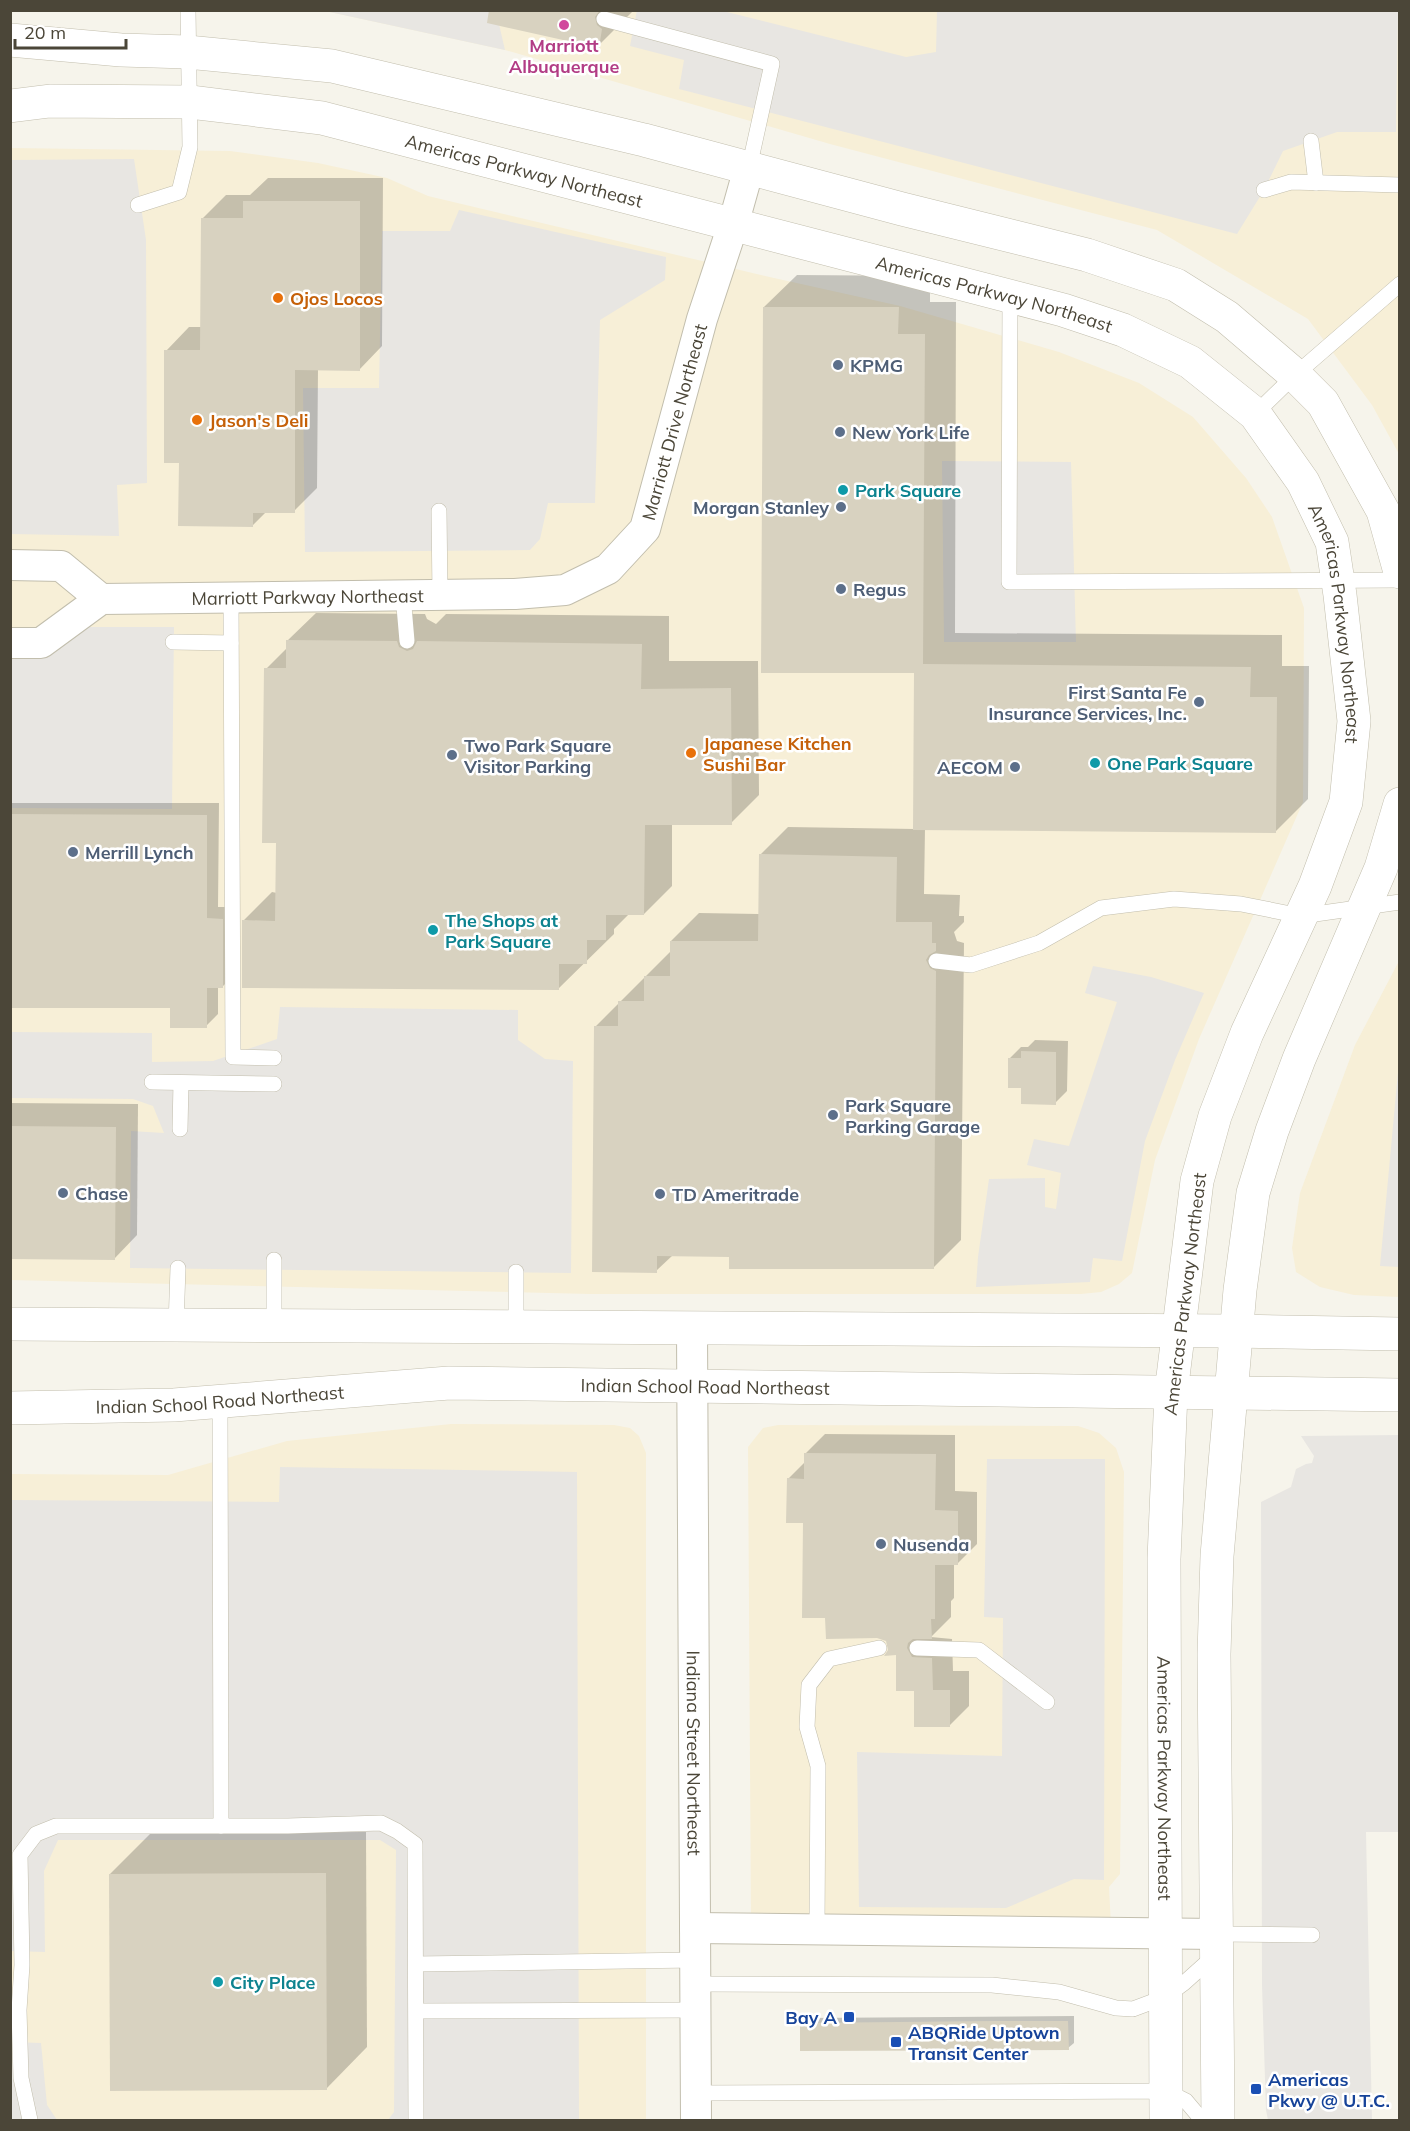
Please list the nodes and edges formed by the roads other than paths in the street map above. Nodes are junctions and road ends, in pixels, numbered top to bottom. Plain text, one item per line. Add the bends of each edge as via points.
1 (188, 10) edge
2 (604, 19) dead end
3 (10, 40) edge
4 (187, 52) junction
5 (190, 102) junction
6 (10, 106) edge
7 (1311, 141) dead end
8 (748, 168) junction
9 (1316, 183) junction
10 (1400, 185) edge
11 (1264, 190) dead end
12 (138, 206) dead end
13 (733, 225) junction
14 (1400, 284) edge
15 (1010, 296) junction
16 (1295, 375) junction
17 (1255, 414) junction
18 (439, 511) dead end
19 (10, 565) edge
20 (1400, 572) edge
21 (1338, 580) junction
22 (1400, 580) edge
23 (515, 594) joint
24 (403, 595) junction
25 (440, 595) junction
26 (231, 597) junction
27 (100, 599) junction
28 (407, 641) dead end
29 (173, 642) dead end
30 (10, 643) edge
31 (231, 643) junction
32 (1400, 804) edge
33 (1400, 902) edge
34 (1366, 906) junction
35 (1300, 916) junction
36 (936, 961) dead end
37 (274, 1058) dead end
38 (152, 1082) dead end
39 (181, 1083) junction
40 (274, 1084) dead end
41 (180, 1129) dead end
42 (274, 1260) dead end
43 (178, 1268) dead end
44 (516, 1272) dead end
45 (10, 1310) edge
46 (10, 1324) edge
47 (168, 1325) junction
48 (274, 1326) junction
49 (516, 1328) junction
50 (692, 1329) junction
51 (1178, 1331) junction
52 (1235, 1331) junction
53 (1400, 1334) edge
54 (692, 1388) junction
55 (1171, 1393) junction
56 (1232, 1394) junction
57 (1400, 1395) edge
58 (220, 1402) junction
59 (10, 1408) edge
60 (879, 1648) dead end
61 (917, 1648) dead end
62 (1047, 1702) dead end
63 (221, 1826) junction
64 (695, 1928) junction
65 (817, 1929) junction
66 (1164, 1933) junction
67 (1312, 1935) dead end
68 (1218, 1943) junction
69 (416, 1964) junction
70 (16, 1965) edge
71 (696, 1985) junction
72 (1165, 1997) junction
73 (15, 2010) edge
74 (417, 2011) junction
75 (1166, 2106) edge
76 (696, 2107) edge
77 (30, 2121) edge
78 (416, 2121) edge
79 (1202, 2121) edge
80 (1218, 2121) edge

1 - 4 lane
2 - 8 lane via 772,64
3 - 4 street
4 - 5 lane
4 - 8 street via 332,66
5 - 6 street, Americas Parkway Northeast via 50,101
5 - 12 lane via 190,147 179,192
5 - 13 street, Americas Parkway Northeast via 322,118
7 - 9 lane
8 - 13 street, Marriott Drive Northeast
8 - 16 street via 1087,255 1176,285 1227,317
9 - 10 lane
9 - 11 lane via 1291,182
13 - 15 street, Americas Parkway Northeast
13 - 23 street, Marriott Drive Northeast via 702,319 645,529 608,569 565,590
14 - 16 lane
15 - 17 street, Americas Parkway Northeast via 1133,335 1190,362
15 - 21 lane via 1009,582
16 - 17 lane
16 - 20 street via 1323,403 1383,511
17 - 21 street, Americas Parkway Northeast via 1303,482 1332,542
18 - 25 lane
19 - 27 street via 62,566
21 - 22 lane
21 - 35 street, Americas Parkway Northeast via 1354,721 1346,802
23 - 25 street, Marriott Parkway Northeast
24 - 25 street, Marriott Parkway Northeast
24 - 26 street, Marriott Parkway Northeast
24 - 28 lane
26 - 27 street, Marriott Parkway Northeast
26 - 31 lane
27 - 30 street via 41,643
29 - 31 lane
31 - 37 lane via 233,1057
32 - 34 street
33 - 34 lane
34 - 35 lane
34 - 52 street via 1272,1131 1253,1194
35 - 36 lane via 1241,904 1174,899 1146,902 1101,908 1039,943 971,966
35 - 51 street, Americas Parkway Northeast via 1247,1033 1215,1116 1197,1181
38 - 39 lane
39 - 40 lane
39 - 41 lane
42 - 48 lane
43 - 47 lane
44 - 49 lane
45 - 47 street
46 - 47 street
47 - 48 street
48 - 49 street
49 - 50 street
50 - 51 street
50 - 54 street, Indiana Street Northeast
51 - 52 street
51 - 55 street, Americas Parkway Northeast
52 - 53 street
52 - 56 street
54 - 55 street, Indian School Road Northeast
54 - 58 street, Indian School Road Northeast via 449,1383
54 - 64 street, Indiana Street Northeast
55 - 56 street, Indian School Road Northeast
55 - 66 street, Americas Parkway Northeast via 1164,1559
56 - 57 street, Indian School Road Northeast
56 - 68 street via 1215,1622
58 - 59 street, Indian School Road Northeast
58 - 63 lane
60 - 65 lane via 829,1659 810,1685 807,1727 818,1766
61 - 62 lane via 979,1650
63 - 69 lane via 381,1823 397,1831 415,1844
63 - 70 lane via 56,1826 36,1834 20,1855
64 - 65 street
64 - 71 street, Indiana Street Northeast
65 - 66 street
66 - 68 street
66 - 72 street, Americas Parkway Northeast
67 - 68 lane
68 - 72 lane via 1193,1976
68 - 80 street
69 - 71 lane
69 - 74 lane
70 - 73 lane
71 - 72 lane via 992,1985 1059,1992 1116,2008 1134,2008
71 - 74 lane
71 - 76 street, Indiana Street Northeast
72 - 75 street, Americas Parkway Northeast
73 - 77 lane via 21,2078
74 - 78 lane
75 - 76 lane
75 - 79 lane via 1186,2101

